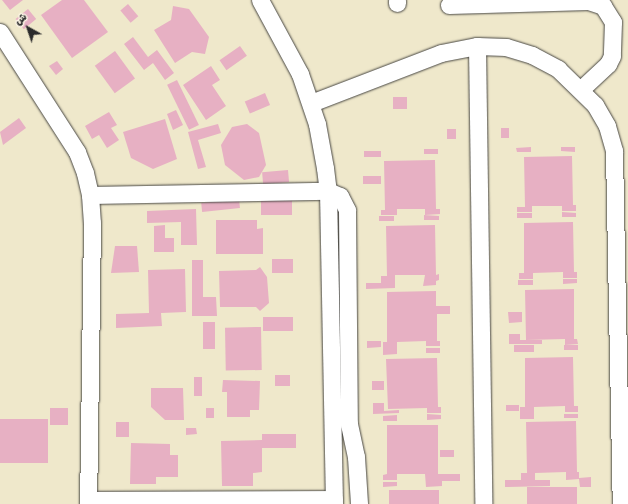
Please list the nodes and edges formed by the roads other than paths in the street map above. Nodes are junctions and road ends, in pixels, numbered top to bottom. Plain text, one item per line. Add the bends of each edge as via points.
1 (260, 0) edge
2 (449, 5) dead end
3 (0, 32) edge
4 (477, 46) junction
5 (581, 89) junction
6 (311, 104) junction
7 (328, 192) junction
8 (90, 195) junction
9 (88, 502) edge
10 (334, 502) edge
11 (359, 504) edge
12 (483, 504) edge
13 (621, 504) edge

1 - 6 street via 300,74
2 - 5 street via 588,1 603,6 612,22 612,56 608,64
3 - 8 street via 77,152
4 - 5 street via 506,47 532,55 558,69
4 - 6 street via 441,54
4 - 12 street
5 - 13 street via 608,126 614,151
6 - 7 street via 322,146
7 - 8 street
7 - 10 street
7 - 11 street via 340,196 347,210 349,424 356,457
8 - 9 street via 92,223
9 - 10 street

